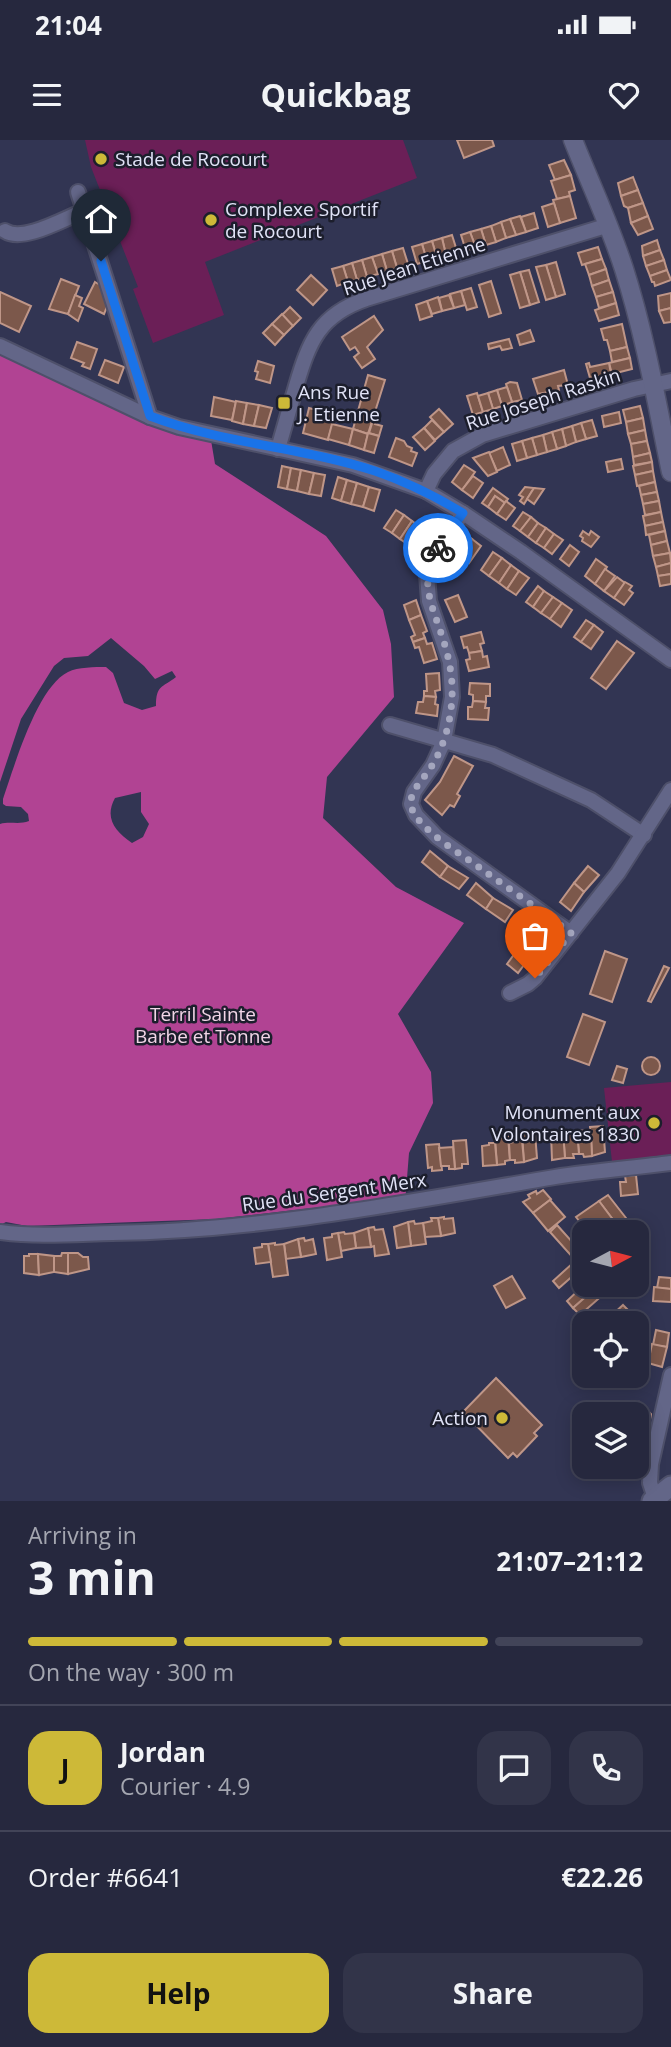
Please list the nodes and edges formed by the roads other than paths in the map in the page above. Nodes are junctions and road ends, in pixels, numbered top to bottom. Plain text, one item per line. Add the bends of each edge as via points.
1 (573, 140) edge
2 (78, 192) dead end
3 (84, 211) junction
4 (609, 225) junction
5 (5, 230) dead end
6 (0, 345) edge
7 (662, 382) edge
8 (150, 416) junction
9 (278, 449) junction
10 (671, 472) edge
11 (426, 491) junction
12 (463, 513) junction
13 (671, 660) edge
14 (390, 726) dead end
15 (444, 741) junction
16 (671, 790) edge
17 (644, 835) junction
18 (571, 933) junction
19 (510, 993) dead end
20 (671, 1163) edge
21 (0, 1232) edge
22 (671, 1375) edge
23 (671, 1486) edge
24 (654, 1500) edge

1 - 4 street
2 - 3 street
3 - 5 street via 25,235
3 - 8 street
4 - 7 street
4 - 9 street, Rue Jean Etienne via 366,299 330,317 308,349
6 - 8 street
7 - 10 street
7 - 11 street, Rue Joseph Raskin via 482,435 453,451
8 - 9 street via 207,435
9 - 11 street via 366,468
11 - 12 street
12 - 13 street
12 - 15 street via 433,557 427,575 427,592 452,675
14 - 15 street
15 - 17 street via 493,755 591,800
15 - 18 street via 411,798 412,810 437,837
16 - 17 street
17 - 18 street
18 - 19 street via 535,978
20 - 21 street, Rue du Sergent Merx via 216,1227 160,1232
22 - 24 street via 652,1464
23 - 24 main road

